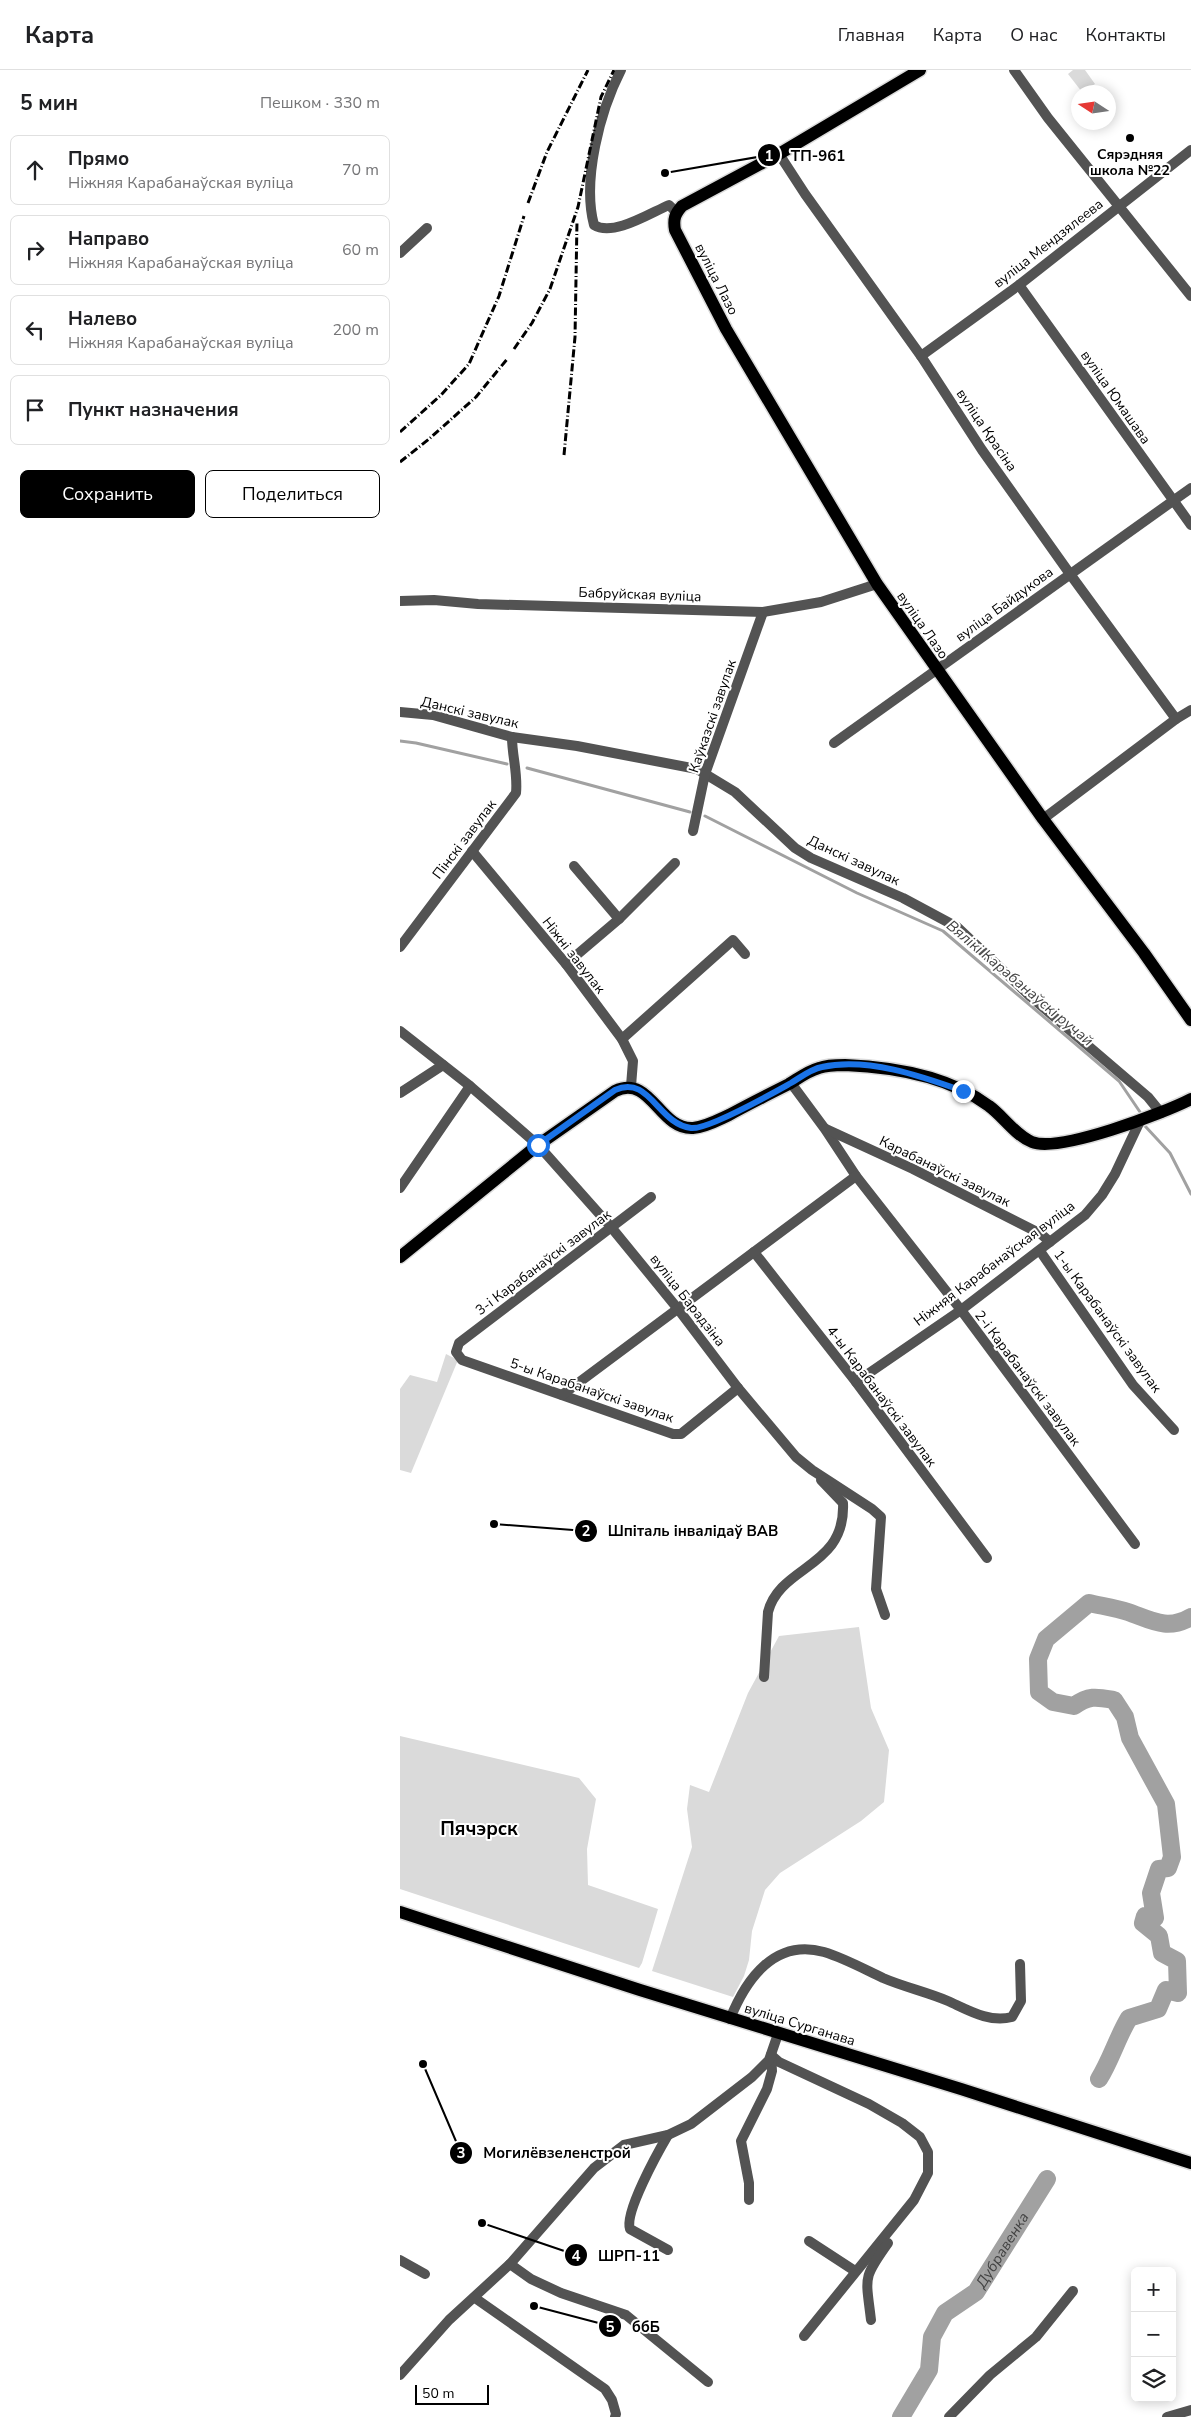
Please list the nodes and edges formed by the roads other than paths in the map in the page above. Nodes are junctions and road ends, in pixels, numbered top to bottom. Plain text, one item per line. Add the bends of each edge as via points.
1 (621, 70) edge
2 (920, 70) edge
3 (1014, 70) edge
4 (1191, 150) edge
5 (779, 154) junction
6 (1119, 206) junction
7 (674, 217) junction
8 (427, 228) dead end
9 (400, 253) edge
10 (1018, 285) junction
11 (1191, 295) edge
12 (921, 356) junction
13 (1191, 488) edge
14 (1173, 501) junction
15 (1191, 525) edge
16 (1070, 574) junction
17 (877, 584) junction
18 (400, 601) edge
19 (763, 612) junction
20 (936, 670) junction
21 (1191, 710) edge
22 (400, 712) edge
23 (1176, 719) junction
24 (512, 737) junction
25 (834, 743) dead end
26 (705, 774) junction
27 (1043, 819) junction
28 (692, 831) dead end
29 (472, 851) junction
30 (675, 863) dead end
31 (574, 866) dead end
32 (619, 919) junction
33 (400, 947) edge
34 (745, 954) dead end
35 (566, 964) junction
36 (1191, 1020) edge
37 (400, 1032) edge
38 (622, 1039) junction
39 (443, 1065) junction
40 (791, 1083) junction
41 (470, 1086) junction
42 (631, 1086) junction
43 (400, 1093) edge
44 (1191, 1099) edge
45 (1161, 1113) junction
46 (1140, 1121) junction
47 (825, 1129) junction
48 (538, 1145) junction
49 (856, 1176) junction
50 (400, 1188) edge
51 (651, 1197) dead end
52 (611, 1227) junction
53 (1050, 1242) junction
54 (1040, 1251) junction
55 (754, 1252) junction
56 (400, 1257) edge
57 (678, 1309) junction
58 (961, 1310) junction
59 (456, 1352) joint
60 (856, 1382) junction
61 (738, 1388) junction
62 (562, 1395) junction
63 (1174, 1430) dead end
64 (812, 1470) junction
65 (1135, 1544) dead end
66 (987, 1558) dead end
67 (885, 1615) dead end
68 (764, 1677) dead end
69 (400, 1912) edge
70 (1020, 1964) dead end
71 (730, 2019) junction
72 (778, 2034) junction
73 (771, 2055) junction
74 (668, 2135) junction
75 (1191, 2164) edge
76 (749, 2200) dead end
77 (894, 2226) junction
78 (809, 2241) dead end
79 (668, 2250) dead end
80 (400, 2260) edge
81 (510, 2264) junction
82 (855, 2271) junction
83 (425, 2274) dead end
84 (1073, 2291) dead end
85 (475, 2298) junction
86 (872, 2320) dead end
87 (804, 2336) dead end
88 (400, 2375) edge
89 (708, 2382) dead end
90 (1191, 2410) edge
91 (618, 2416) edge
92 (949, 2417) edge
93 (1167, 2417) edge

1 - 7 street via 605,107 595,152 591,185 594,226 600,230 614,229 669,205
2 - 5 main road
3 - 6 street
4 - 6 street, вуліца Мендзялеева
5 - 7 main road via 682,206
5 - 12 street, вуліца Красіна
6 - 10 street, вуліца Мендзялеева
6 - 11 street
7 - 17 main road, вуліца Лазо via 675,230 726,329
8 - 9 street
10 - 12 street, вуліца Мендзялеева
10 - 14 street, вуліца Юмашава
12 - 16 street, вуліца Красіна via 982,450
13 - 14 street, вуліца Байдукова
14 - 15 street, вуліца Юмашава
14 - 16 street, вуліца Байдукова
16 - 20 street, вуліца Байдукова
16 - 23 street, вуліца Красіна
17 - 19 street, Бабруйская вуліца via 821,602
17 - 20 main road, вуліца Лазо
18 - 19 street, Бабруйская вуліца
19 - 26 street, Каўказскі завулак
20 - 25 street, вуліца Байдукова
20 - 27 main road, вуліца Лазо
21 - 23 street
22 - 24 street, Данскі завулак via 433,715
23 - 27 street
24 - 26 street, Данскі завулак via 605,751 697,769
24 - 29 street, Пінскі завулак via 512,754 518,777 516,793
26 - 28 street, Каўказскі завулак
26 - 45 street, Данскі завулак via 735,792 810,858 958,926 1030,997 1148,1097
27 - 36 main road, вуліца Лазо
29 - 33 street, Пінскі завулак
29 - 35 street, Ніжні завулак
30 - 32 street
31 - 32 street
32 - 35 street
34 - 38 street via 733,940
35 - 38 street, Ніжні завулак
37 - 39 street, вуліца Барадзіна
38 - 42 street, Ніжні завулак via 633,1061
39 - 41 street, вуліца Барадзіна
39 - 43 street
40 - 42 main road via 715,1121 692,1128 673,1121 640,1090
40 - 46 main road via 821,1067 843,1065 904,1071 963,1091 989,1106 1032,1142 1049,1145
40 - 47 street, 2-і Карабанаўскі завулак
41 - 48 street, вуліца Барадзіна
41 - 50 street
42 - 48 main road via 615,1090
44 - 45 main road
45 - 46 main road
46 - 53 street, Ніжняя Карабанаўская вуліца via 1102,1195
47 - 49 street, 2-і Карабанаўскі завулак
47 - 53 street, Карабанаўскі завулак via 913,1169 1041,1234
48 - 52 street, вуліца Барадзіна
48 - 56 main road
49 - 55 street
49 - 58 street, 2-і Карабанаўскі завулак
51 - 52 street, 3-і Карабанаўскі завулак
52 - 57 street, вуліца Барадзіна
52 - 59 street, 3-і Карабанаўскі завулак via 459,1343
53 - 54 street, Ніжняя Карабанаўская вуліца
54 - 58 street, Ніжняя Карабанаўская вуліца
54 - 63 street, 1-ы Карабанаўскі завулак via 1133,1385
55 - 57 street
55 - 60 street, 4-ы Карабанаўскі завулак
57 - 61 street, вуліца Барадзіна
57 - 62 street
58 - 60 street, Ніжняя Карабанаўская вуліца
58 - 65 street, 2-і Карабанаўскі завулак
59 - 62 street, 5-ы Карабанаўскі завулак via 462,1360
60 - 66 street, 4-ы Карабанаўскі завулак
61 - 62 street, 5-ы Карабанаўскі завулак via 681,1434
61 - 64 street, вуліца Барадзіна via 796,1457
64 - 67 street, вуліца Барадзіна via 881,1517 876,1589
64 - 68 street via 843,1503 842,1528 833,1544 816,1562 790,1580 771,1601
69 - 71 main road, вуліца Сурганава
70 - 71 street via 1021,2001 1012,2017 996,2019 824,1952 796,1948 779,1954 763,1966 738,2001
71 - 72 main road, вуліца Сурганава
72 - 73 street
72 - 75 main road, вуліца Сурганава
73 - 74 street via 752,2077 691,2124
73 - 76 street via 772,2071 767,2089 741,2141
73 - 77 street via 869,2104 920,2137 928,2152 928,2173
74 - 79 street via 639,2192 628,2224 630,2230
74 - 81 street via 624,2145 594,2168
77 - 82 street
77 - 86 street via 892,2238 866,2279
78 - 82 street
80 - 83 street
81 - 85 street
81 - 89 street via 562,2293 626,2315
82 - 87 street
84 - 92 street via 1036,2338 990,2375
85 - 88 street via 450,2320
85 - 91 street via 605,2389
90 - 93 street

